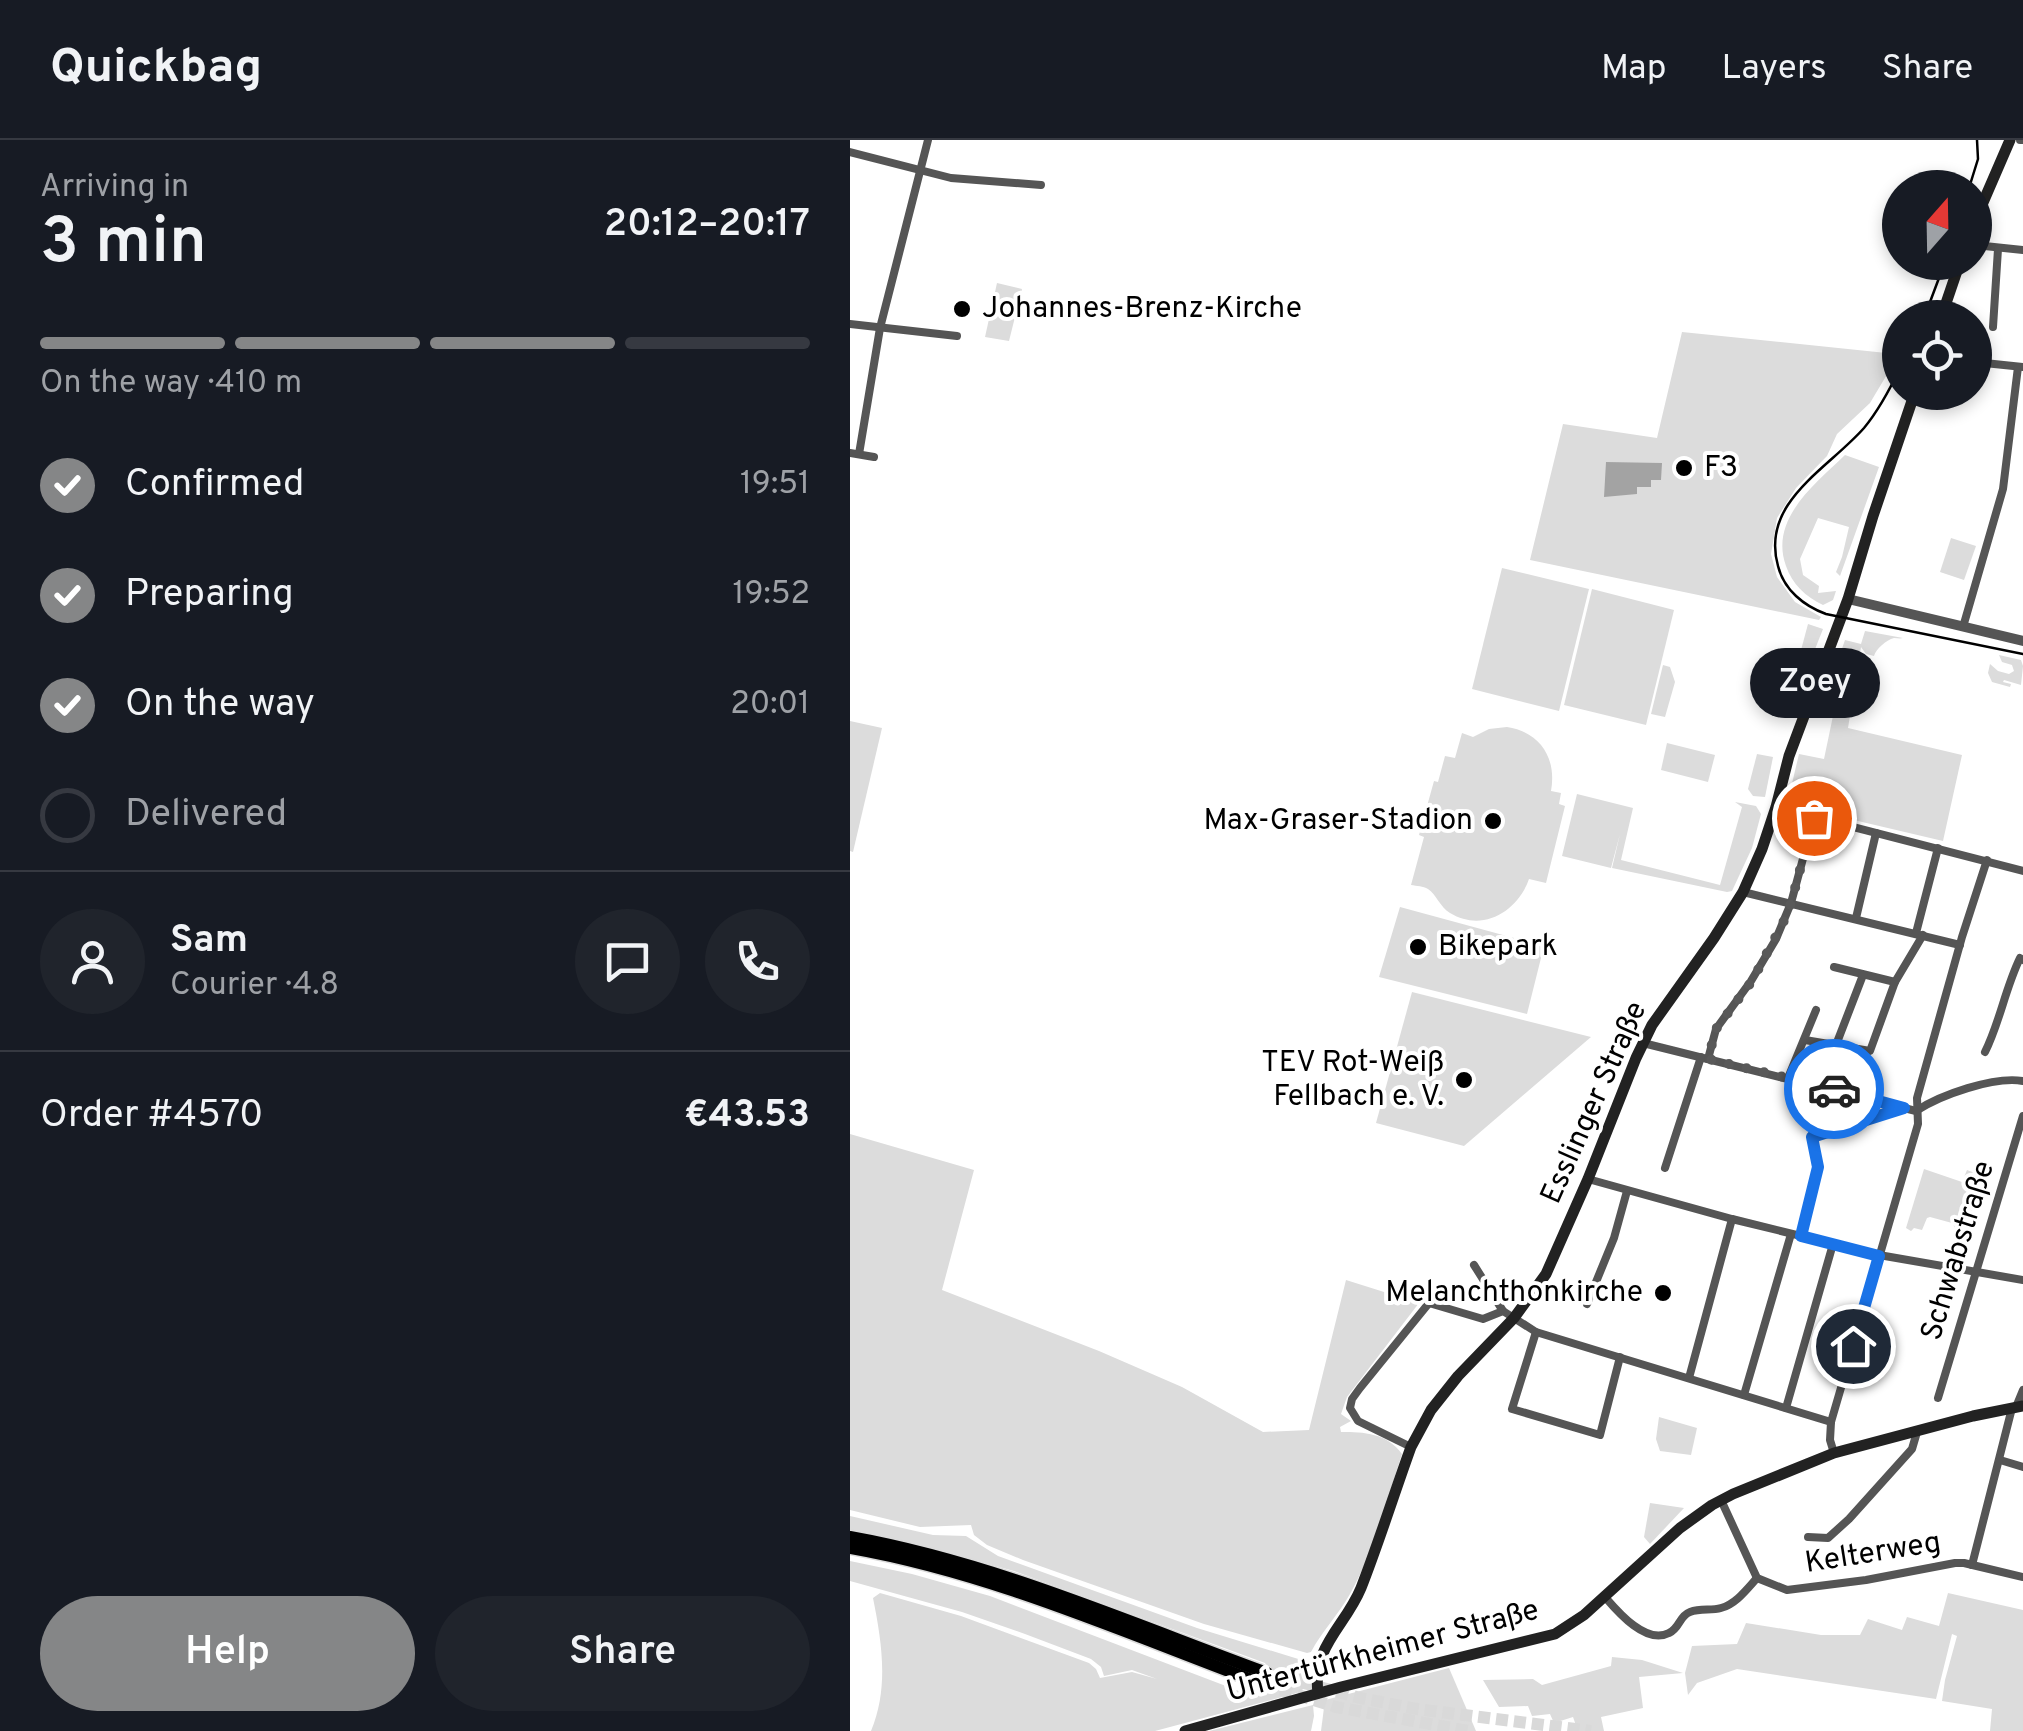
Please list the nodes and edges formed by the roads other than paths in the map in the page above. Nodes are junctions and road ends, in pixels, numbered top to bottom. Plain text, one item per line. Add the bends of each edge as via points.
1 (928, 140) edge
2 (2010, 140) edge
3 (850, 152) edge
4 (920, 171) junction
5 (1992, 182) edge
6 (1041, 185) dead end
7 (1992, 247) edge
8 (1998, 248) junction
9 (2023, 250) edge
10 (850, 324) edge
11 (1993, 327) dead end
12 (880, 328) junction
13 (957, 336) dead end
14 (1992, 364) edge
15 (2020, 367) edge
16 (1910, 410) edge
17 (855, 454) edge
18 (874, 457) dead end
19 (1848, 598) junction
20 (1963, 627) junction
21 (2022, 639) edge
22 (1776, 808) junction
23 (1814, 818) junction
24 (1876, 832) junction
25 (1938, 848) junction
26 (1986, 860) junction
27 (2023, 871) edge
28 (1742, 892) junction
29 (1791, 903) junction
30 (1856, 918) junction
31 (1920, 934) junction
32 (1960, 944) junction
33 (2023, 960) edge
34 (1834, 967) dead end
35 (1863, 975) junction
36 (1895, 982) junction
37 (1816, 1010) dead end
38 (1805, 1040) junction
39 (1643, 1043) junction
40 (1836, 1044) junction
41 (1985, 1052) dead end
42 (1705, 1058) junction
43 (1788, 1078) junction
44 (2023, 1081) edge
45 (1904, 1108) junction
46 (1916, 1111) junction
47 (2023, 1116) edge
48 (1665, 1168) dead end
49 (1588, 1179) junction
50 (1627, 1191) junction
51 (1732, 1220) junction
52 (1796, 1235) junction
53 (1833, 1244) junction
54 (1879, 1256) junction
55 (1474, 1265) dead end
56 (1977, 1272) junction
57 (2023, 1280) edge
58 (1586, 1304) dead end
59 (1509, 1315) junction
60 (1536, 1332) junction
61 (1620, 1357) junction
62 (1689, 1378) junction
63 (2023, 1390) edge
64 (1744, 1395) junction
65 (1938, 1398) dead end
66 (2017, 1407) edge
67 (1786, 1408) junction
68 (1831, 1422) junction
69 (1917, 1432) junction
70 (1411, 1448) junction
71 (1834, 1453) junction
72 (2000, 1460) junction
73 (2023, 1466) edge
74 (1721, 1500) junction
75 (850, 1537) edge
76 (1808, 1537) dead end
77 (850, 1548) edge
78 (1972, 1565) junction
79 (2023, 1577) edge
80 (1757, 1578) junction
81 (1605, 1597) junction
82 (1318, 1693) junction
83 (1184, 1731) edge

1 - 4 street
2 - 5 main road
3 - 4 street
4 - 6 street
4 - 12 street
7 - 8 street
8 - 9 street
8 - 11 street
10 - 12 street
12 - 13 street
12 - 17 street
14 - 15 street
15 - 20 street via 2003,488
16 - 19 main road, Esslinger Straße
17 - 18 street
19 - 20 street
19 - 22 main road, Esslinger Straße
20 - 21 street
22 - 23 street
22 - 28 main road, Esslinger Straße
23 - 24 street
23 - 29 street
24 - 25 street
24 - 30 street
25 - 26 street
25 - 31 street
26 - 27 street
26 - 32 street
28 - 29 street
28 - 39 main road, Esslinger Straße
29 - 30 street
29 - 42 street
30 - 31 street
31 - 32 street
31 - 36 street
32 - 46 street
33 - 41 street
34 - 35 street
35 - 36 street
35 - 40 street
36 - 40 street via 1870,1051
37 - 38 street
38 - 40 street
38 - 43 street
39 - 42 street
39 - 49 main road, Esslinger Straße
42 - 43 street
42 - 48 street
43 - 45 street
44 - 46 street via 1980,1086
45 - 46 street
45 - 52 street via 1812,1137 1818,1167
46 - 54 street via 1918,1124
47 - 56 street, Schwabstraße
49 - 50 street
49 - 59 main road, Esslinger Straße via 1546,1274
50 - 51 street
50 - 58 street
51 - 52 street
51 - 62 street
52 - 53 street
52 - 64 street
53 - 54 street
53 - 67 street
54 - 56 street
54 - 68 street
55 - 59 street
56 - 57 street
56 - 65 street, Schwabstraße
59 - 60 street
59 - 70 main road, Esslinger Straße via 1425,1419
59 - 70 street via 1483,1319 1429,1302 1352,1399 1358,1421
60 - 61 street
60 - 61 street via 1512,1409 1600,1436
61 - 62 street
62 - 64 street
63 - 66 street
64 - 67 street
66 - 69 main road, Untertürkheimer Straße
66 - 72 street
67 - 68 street
68 - 71 street
69 - 71 main road, Untertürkheimer Straße
69 - 76 street via 1912,1449 1849,1519 1828,1538
70 - 82 main road, Esslinger Straße via 1360,1591 1319,1661
71 - 74 main road, Untertürkheimer Straße
72 - 73 street
72 - 78 street
74 - 80 street
74 - 81 main road, Untertürkheimer Straße
75 - 77 highway via 1012,1578 1265,1679 994,1586
78 - 79 street, Kelterweg
78 - 80 street, Kelterweg via 1786,1590
80 - 81 street via 1720,1609 1684,1614 1665,1636 1640,1630
81 - 82 main road, Untertürkheimer Straße via 1555,1634
82 - 83 main road, Untertürkheimer Straße

